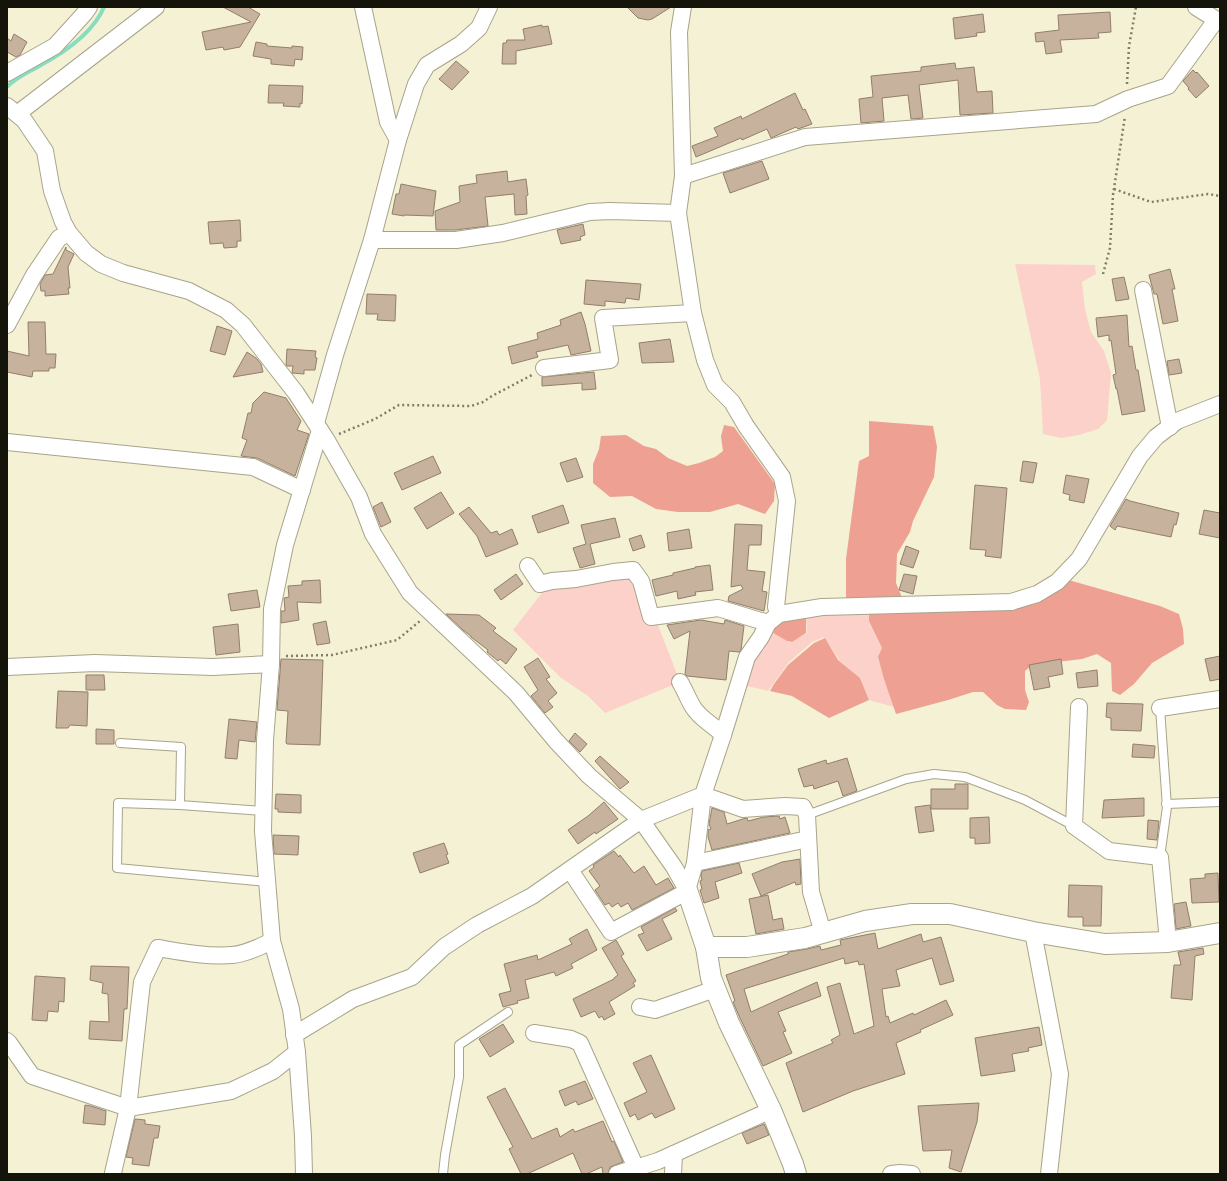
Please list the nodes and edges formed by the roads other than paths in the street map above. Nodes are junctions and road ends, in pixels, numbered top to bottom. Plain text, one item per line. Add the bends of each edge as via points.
1 (89, 7) edge
2 (156, 7) edge
3 (363, 7) edge
4 (489, 7) edge
5 (683, 7) edge
6 (1196, 7) edge
7 (1218, 21) edge
8 (7, 73) edge
9 (12, 110) edge
10 (398, 140) junction
11 (683, 176) junction
12 (678, 213) junction
13 (69, 233) junction
14 (372, 240) junction
15 (1143, 290) dead end
16 (693, 313) junction
17 (7, 325) edge
18 (544, 368) road end
19 (1220, 404) edge
20 (1170, 427) junction
21 (321, 431) junction
22 (7, 442) edge
23 (302, 490) junction
24 (528, 566) dead end
25 (774, 619) junction
26 (271, 660) junction
27 (7, 667) edge
28 (680, 682) dead end
29 (1220, 699) edge
30 (1079, 707) dead end
31 (1160, 708) joint
32 (723, 735) junction
33 (120, 742) dead end
34 (703, 795) junction
35 (1220, 802) edge
36 (1166, 804) junction
37 (180, 805) junction
38 (263, 811) junction
39 (807, 816) junction
40 (641, 820) junction
41 (1074, 826) junction
42 (808, 839) junction
43 (1160, 857) junction
44 (695, 863) junction
45 (570, 870) junction
46 (268, 882) junction
47 (688, 890) junction
48 (1033, 932) junction
49 (1220, 932) edge
50 (823, 933) junction
51 (272, 942) junction
52 (1168, 942) junction
53 (706, 946) junction
54 (715, 989) junction
55 (640, 1007) dead end
56 (508, 1012) dead end
57 (534, 1034) dead end
58 (294, 1035) junction
59 (7, 1041) edge
60 (297, 1052) junction
61 (128, 1108) junction
62 (771, 1110) junction
63 (674, 1154) junction
64 (636, 1168) junction
65 (113, 1173) edge
66 (304, 1174) edge
67 (443, 1174) edge
68 (618, 1174) edge
69 (673, 1174) edge
70 (796, 1174) edge
71 (891, 1174) edge
72 (912, 1174) edge
73 (1049, 1174) edge

1 - 8 street via 55,46
2 - 9 street
3 - 10 street via 388,122
4 - 10 street via 475,32 427,65 416,84
5 - 11 street via 679,32
6 - 7 street
7 - 11 street via 1168,86 1128,99 1096,114 805,137
9 - 13 street via 34,133 45,151 52,191
10 - 14 street
11 - 12 street
12 - 14 street via 590,212 503,233 456,240
12 - 16 street
13 - 17 street via 59,238 34,275
13 - 21 street via 86,253 101,264 124,273 189,290 226,310 243,325 296,393
14 - 21 street via 335,355
15 - 20 street
16 - 18 street via 603,318 610,360
16 - 25 street via 705,360 715,385 732,402 782,477 787,501
19 - 20 street via 1177,421
20 - 25 street via 1156,437 1140,456 1079,559 1057,582 1037,594 1011,602 822,607
21 - 23 street
21 - 40 street via 359,497 373,534 410,593 516,693 589,776
22 - 23 street via 252,467
23 - 26 street via 285,545 272,609
24 - 25 street via 540,584 633,570 641,581 651,617 718,608
25 - 32 street via 747,657
26 - 27 street via 213,667 95,663
26 - 38 street
28 - 32 street via 693,708
29 - 31 street
30 - 41 street
31 - 36 lane
32 - 34 street
33 - 37 lane via 181,747
34 - 39 street via 744,809 803,807
34 - 40 street
34 - 44 street
35 - 36 lane
36 - 43 lane
37 - 38 lane
37 - 46 lane via 118,803 117,868
38 - 46 street
39 - 41 lane via 906,779 934,774 965,777 1025,800
39 - 42 street
40 - 45 street
40 - 47 street
41 - 43 street via 1110,851
42 - 44 street
42 - 50 street via 812,892
43 - 52 street
44 - 47 street
45 - 47 street via 611,932
45 - 58 street via 532,896 477,925 444,947 412,977 353,999
46 - 51 street
47 - 53 street
48 - 50 street via 950,914 912,914 865,921
48 - 52 street via 1106,944
48 - 73 street via 1060,1074
49 - 52 street
50 - 53 street via 747,947
51 - 58 street via 291,1009
51 - 61 street via 232,955 196,954 158,948 142,982
53 - 54 street
54 - 55 street via 655,1010
54 - 62 street via 728,1023
56 - 67 lane via 459,1044 459,1077
57 - 64 street via 572,1039 580,1043
58 - 60 street
59 - 61 street via 32,1076
60 - 61 street via 273,1071 231,1091
60 - 66 street
61 - 65 street
62 - 63 street
62 - 70 street
63 - 64 street
63 - 69 street
64 - 68 street
71 - 72 street

